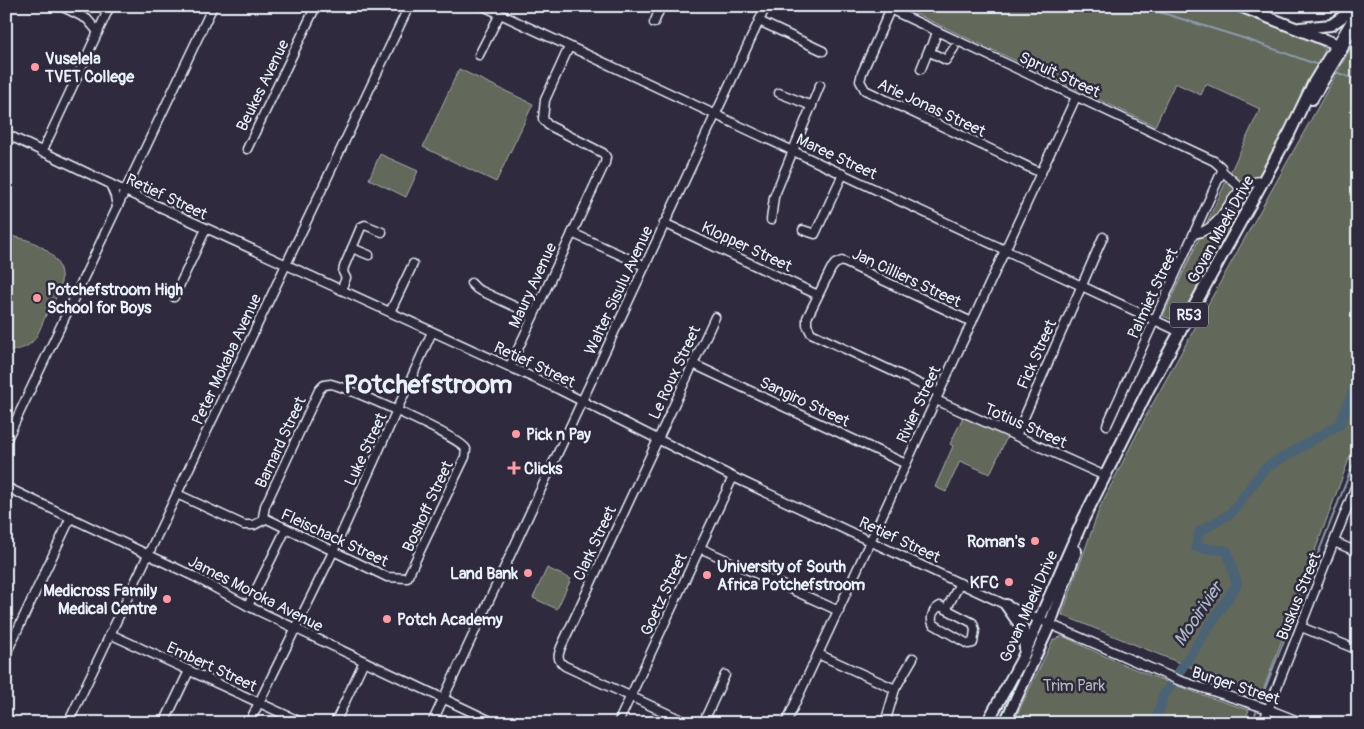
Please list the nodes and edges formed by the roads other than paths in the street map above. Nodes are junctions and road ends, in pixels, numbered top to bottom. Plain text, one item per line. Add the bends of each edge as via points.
1 (61, 6) edge
2 (110, 6) edge
3 (213, 6) edge
4 (316, 6) edge
5 (409, 6) edge
6 (483, 6) edge
7 (662, 6) edge
8 (766, 6) edge
9 (1240, 6) edge
10 (887, 8) edge
11 (1358, 8) edge
12 (500, 14) junction
13 (104, 18) junction
14 (87, 19) junction
15 (1358, 20) edge
16 (759, 21) junction
17 (654, 23) dead end
18 (1294, 28) junction
19 (98, 32) junction
20 (937, 32) junction
21 (1340, 46) junction
22 (569, 47) junction
23 (954, 48) dead end
24 (929, 49) junction
25 (823, 51) dead end
26 (479, 55) dead end
27 (921, 69) dead end
28 (820, 85) dead end
29 (779, 93) dead end
30 (1076, 97) junction
31 (812, 106) junction
32 (715, 114) junction
33 (6, 134) edge
34 (247, 149) dead end
35 (793, 151) junction
36 (42, 152) junction
37 (1222, 171) junction
38 (1040, 173) junction
39 (843, 174) junction
40 (1263, 181) junction
41 (110, 184) junction
42 (1242, 189) junction
43 (124, 191) junction
44 (117, 207) junction
45 (771, 220) dead end
46 (664, 223) junction
47 (206, 229) junction
48 (803, 230) dead end
49 (382, 232) dead end
50 (572, 233) junction
51 (1194, 234) junction
52 (1103, 237) dead end
53 (352, 248) junction
54 (1005, 250) junction
55 (369, 256) dead end
56 (413, 264) dead end
57 (285, 265) junction
58 (645, 266) junction
59 (471, 283) dead end
60 (1082, 284) junction
61 (341, 290) junction
62 (818, 295) junction
63 (174, 297) dead end
64 (390, 312) junction
65 (533, 315) junction
66 (715, 316) dead end
67 (1155, 320) junction
68 (972, 322) junction
69 (432, 332) junction
70 (1180, 332) junction
71 (516, 353) junction
72 (693, 364) junction
73 (510, 366) junction
74 (529, 375) junction
75 (937, 396) junction
76 (581, 400) junction
77 (398, 411) junction
78 (1107, 425) dead end
79 (1016, 436) junction
80 (6, 440) edge
81 (657, 440) junction
82 (906, 464) junction
83 (1105, 476) junction
84 (733, 477) junction
85 (1358, 480) edge
86 (6, 487) edge
87 (177, 494) junction
88 (1093, 500) junction
89 (265, 506) joint
90 (71, 517) junction
91 (266, 519) junction
92 (286, 529) junction
93 (871, 540) junction
94 (1334, 542) junction
95 (700, 548) junction
96 (334, 550) junction
97 (1358, 552) edge
98 (148, 554) junction
99 (406, 578) joint
100 (960, 582) junction
101 (1006, 605) junction
102 (248, 606) junction
103 (947, 608) junction
104 (839, 611) junction
105 (1040, 620) junction
106 (1050, 624) junction
107 (1301, 627) junction
108 (295, 629) junction
109 (110, 634) junction
110 (1358, 650) edge
111 (1025, 653) junction
112 (6, 654) edge
113 (818, 654) junction
114 (913, 658) dead end
115 (364, 661) junction
116 (189, 670) junction
117 (725, 675) dead end
118 (895, 689) junction
119 (630, 697) junction
120 (443, 698) junction
121 (259, 703) junction
122 (1268, 709) junction
123 (68, 723) edge
124 (164, 723) edge
125 (249, 723) edge
126 (303, 723) edge
127 (335, 723) edge
128 (432, 723) edge
129 (495, 723) edge
130 (618, 723) edge
131 (688, 723) edge
132 (703, 723) edge
133 (786, 723) edge
134 (885, 723) edge
135 (987, 723) edge
136 (1005, 723) edge
137 (1263, 723) edge
138 (1303, 723) edge

1 - 14 street
2 - 13 street
3 - 43 street
4 - 34 street, Beukes Avenue
5 - 57 street, Peter Mokaba Avenue
6 - 12 street, Maree Street
7 - 17 street
8 - 16 street, Walter Sisulu Avenue
9 - 18 main road
10 - 20 street, Spruit Street
10 - 38 street, Arie Jonas Street via 860,81 865,90
11 - 18 main road via 1331,25
11 - 21 street, Govan Mbeki Drive
12 - 22 street, Maree Street
12 - 26 street
13 - 14 street
13 - 19 street
14 - 19 street
15 - 21 street, Govan Mbeki Drive
16 - 25 street
16 - 32 street, Walter Sisulu Avenue
18 - 21 main road
19 - 36 street
20 - 24 street
20 - 30 street, Spruit Street
21 - 40 main road, Govan Mbeki Drive / R53
22 - 32 street, Maree Street
22 - 50 street via 545,100 543,119 548,125 600,150 606,157
23 - 24 street via 946,60
24 - 27 street
28 - 31 street
29 - 31 street
30 - 37 street, Spruit Street via 1214,161
30 - 38 street, Rivier Street
31 - 35 street
32 - 35 street, Maree Street
32 - 46 street, Walter Sisulu Avenue
33 - 36 street, Retief Street
35 - 39 street, Maree Street
35 - 45 street via 774,197
36 - 41 street, Retief Street
37 - 42 street, Spruit Street
37 - 51 street, Palmiet Street
38 - 54 street, Rivier Street
39 - 48 street via 815,234
39 - 54 street, Maree Street
40 - 42 street
40 - 70 main road, Govan Mbeki Drive / R53
41 - 43 street, Retief Street
41 - 44 street
42 - 51 street via 1217,224
43 - 44 street
43 - 47 street, Retief Street
44 - 80 street
46 - 58 street, Walter Sisulu Avenue
46 - 62 street, Klopper Street
47 - 57 street, Retief Street
47 - 63 street
49 - 53 street via 364,225
50 - 58 street, Maury Avenue
50 - 65 street, Maury Avenue
51 - 67 street, Palmiet Street
52 - 60 street, Fick Street
53 - 55 street
53 - 61 street via 343,270 346,278
54 - 60 street, Maree Street
54 - 68 street, Rivier Street
56 - 64 street
57 - 61 street, Retief Street
57 - 87 street, Peter Mokaba Avenue
58 - 76 street, Walter Sisulu Avenue
59 - 65 street via 477,289
60 - 67 street, Maree Street
60 - 79 street, Fick Street
61 - 64 street, Retief Street
62 - 68 street, Jan Cilliers Street via 833,266 842,262
62 - 75 street, Totius Street via 807,318 811,333
64 - 69 street, Retief Street
65 - 71 street, Maury Avenue
66 - 72 street, Le Roux Street
67 - 70 street, Maree Street
67 - 78 street, Palmiet Street
68 - 75 street, Rivier Street
69 - 73 street, Retief Street
69 - 77 street, Luke Street
70 - 83 main road, Govan Mbeki Drive / R53
71 - 73 street, Maury Avenue
71 - 74 street
72 - 81 street, Le Roux Street
72 - 82 street, Sangiro Street
73 - 74 street, Retief Street
74 - 76 street, Retief Street
75 - 79 street, Totius Street
75 - 82 street, Rivier Street
76 - 81 street, Retief Street
76 - 120 street, Walter Sisulu Avenue
77 - 89 street, Barnard Street via 330,384 324,385
77 - 96 street, Luke Street
77 - 99 street, Boshoff Street via 463,444 466,449
79 - 83 street, Totius Street
81 - 84 street, Retief Street
81 - 119 street, Clark Street via 558,658 565,666
82 - 93 street, Rivier Street
83 - 88 main road, Govan Mbeki Drive / R53
84 - 93 street, Retief Street
84 - 95 street, Goetz Street
85 - 94 street, Buskus Street
86 - 90 street, James Moroka Avenue
87 - 91 street via 244,525 254,525
87 - 98 street, Peter Mokaba Avenue
88 - 105 main road, Govan Mbeki Drive / R53
88 - 106 main road, Govan Mbeki Drive / R53
89 - 91 street, Fleischack Street via 263,515
90 - 98 street, James Moroka Avenue
90 - 112 street
91 - 92 street, Fleischack Street
92 - 96 street, Fleischack Street
92 - 102 street
93 - 100 street, Retief Street
93 - 104 street, Rivier Street
94 - 97 street
94 - 107 street, Buskus Street
95 - 104 street
95 - 119 street, Goetz Street
96 - 99 street, Fleischack Street via 388,577
96 - 108 street, Luke Street
98 - 102 street, James Moroka Avenue
98 - 109 street, Peter Mokaba Avenue
100 - 101 street, Retief Street
100 - 103 street
101 - 105 street, Retief Street
101 - 111 main road via 1023,630
102 - 108 street, James Moroka Avenue
103 - 103 street via 973,623 973,643 968,644 933,624 936,609 940,606
104 - 113 street, Rivier Street
105 - 106 street, Retief Street
105 - 111 main road, Govan Mbeki Drive / R53
106 - 122 street, Burger Street via 1178,680
106 - 136 main road, Govan Mbeki Drive / R53
107 - 110 street
107 - 122 street, Buskus Street
108 - 115 street, James Moroka Avenue
108 - 121 street, Luke Street
109 - 116 street, Embert Street
109 - 123 street, Peter Mokaba Avenue
111 - 135 main road, Govan Mbeki Drive / R53
113 - 118 street
113 - 133 street, Rivier Street
114 - 118 street
115 - 120 street, James Moroka Avenue
115 - 127 street
116 - 121 street, Embert Street
116 - 124 street
117 - 132 street
118 - 134 street
119 - 130 street, Goetz Street
119 - 131 street
120 - 128 street, Walter Sisulu Avenue
120 - 129 street, James Moroka Avenue
121 - 125 street, Luke Street
121 - 126 street, Embert Street
122 - 137 street, Buskus Street
122 - 138 street, Burger Street

